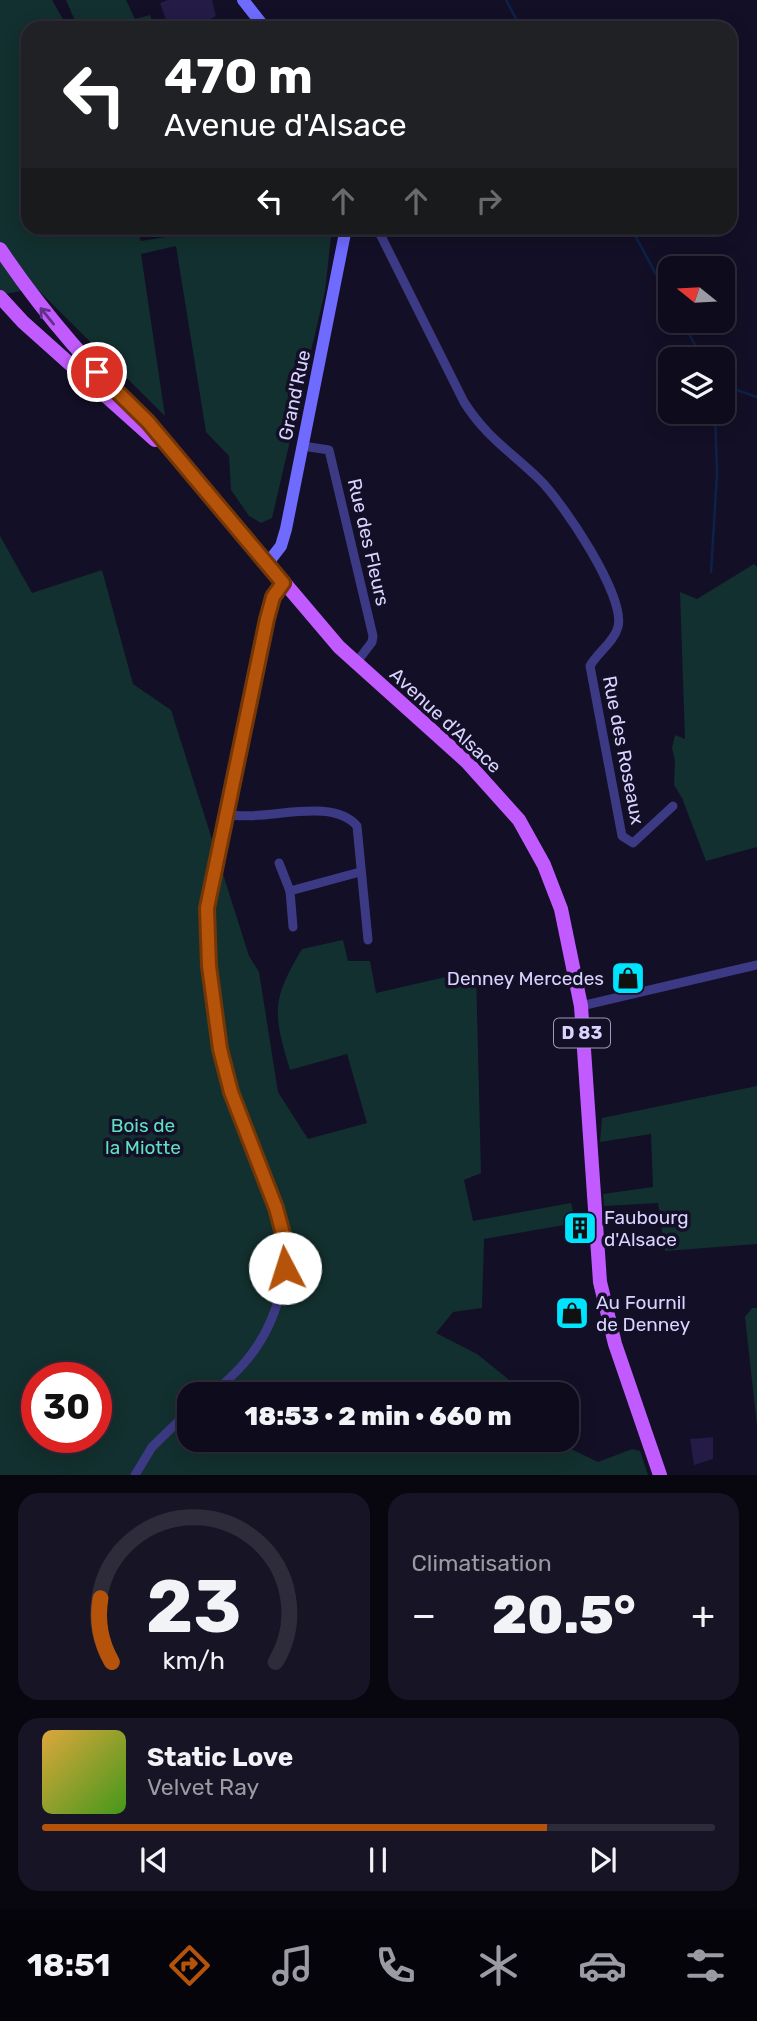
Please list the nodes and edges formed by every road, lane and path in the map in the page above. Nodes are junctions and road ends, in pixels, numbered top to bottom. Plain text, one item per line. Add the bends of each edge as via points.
1 (243, 0) edge
2 (256, 21) edge
3 (345, 235) edge
4 (380, 235) edge
5 (0, 249) edge
6 (0, 296) edge
7 (303, 446) junction
8 (175, 457) junction
9 (267, 564) junction
10 (283, 583) junction
11 (356, 663) junction
12 (673, 806) dead end
13 (226, 814) junction
14 (279, 863) dead end
15 (360, 872) junction
16 (290, 891) junction
17 (293, 927) dead end
18 (368, 940) dead end
19 (757, 965) edge
20 (581, 1006) junction
21 (224, 1382) edge
22 (177, 1423) edge
23 (135, 1475) edge
24 (660, 1475) edge

1 - 2 street
3 - 7 street, Grand'Rue
4 - 12 street, Rue des Roseaux via 464,402 481,428 541,480 596,559 614,594 620,615 618,630 590,666 622,836 633,843
8 -> 5 main road, Avenue d'Alsace / D 83 via 148,422 46,316
6 - 8 main road, Avenue d'Alsace / D 83 via 23,322
7 - 9 street, Grand'Rue via 281,546
7 - 11 street, Rue des Fleurs via 329,450 373,636
8 - 9 main road, Avenue d'Alsace / D 83
9 - 10 main road, Avenue d'Alsace / D 83
10 - 11 main road, Avenue d'Alsace / D 83
10 - 13 street via 267,619
11 - 20 main road, Avenue d'Alsace / D 83 via 467,762 519,820 561,909
13 - 15 street via 332,811 348,816 357,826
13 - 21 street via 207,908 209,966 220,1049 231,1092 276,1208 285,1268 279,1302 256,1351
14 - 16 street
15 - 16 street
15 - 18 street
16 - 17 street
19 - 20 street
20 - 24 main road, Avenue d'Alsace / D 83 via 600,1282 617,1353
22 - 23 street via 152,1447

